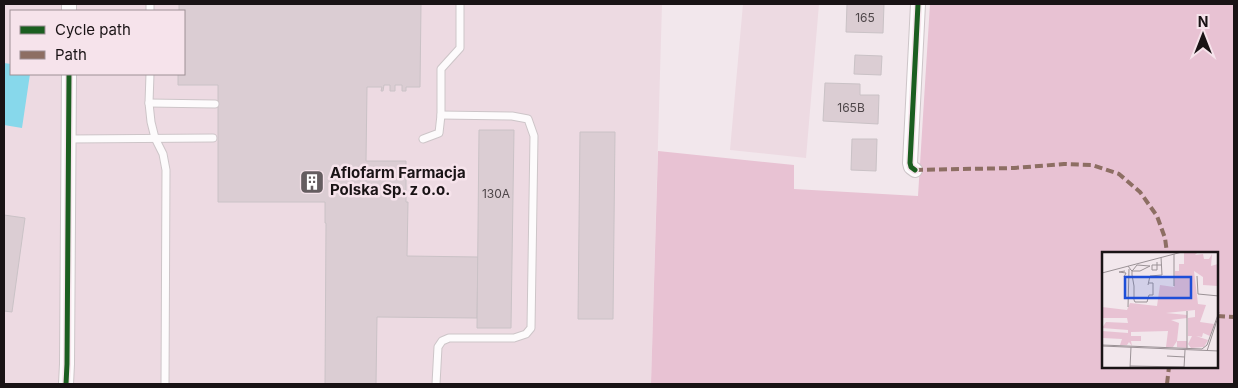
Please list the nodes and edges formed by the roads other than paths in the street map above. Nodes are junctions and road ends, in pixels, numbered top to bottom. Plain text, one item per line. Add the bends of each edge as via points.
1 (460, 4) edge
2 (918, 4) edge
3 (69, 75) edge
4 (150, 75) edge
5 (150, 103) junction
6 (215, 104) dead end
7 (441, 115) junction
8 (155, 138) junction
9 (213, 138) dead end
10 (69, 139) junction
11 (423, 139) dead end
12 (915, 170) dead end
13 (66, 384) edge
14 (165, 384) edge
15 (436, 384) edge

1 - 7 lane via 460,48 441,69
2 - 12 street via 910,163
3 - 10 street
4 - 5 lane
5 - 6 lane
5 - 8 lane
7 - 11 lane via 439,133
7 - 15 lane via 528,119 534,136 531,328 526,334 514,338 449,338 442,341 438,347
8 - 9 lane
8 - 10 lane
8 - 14 lane via 166,170
10 - 13 street

